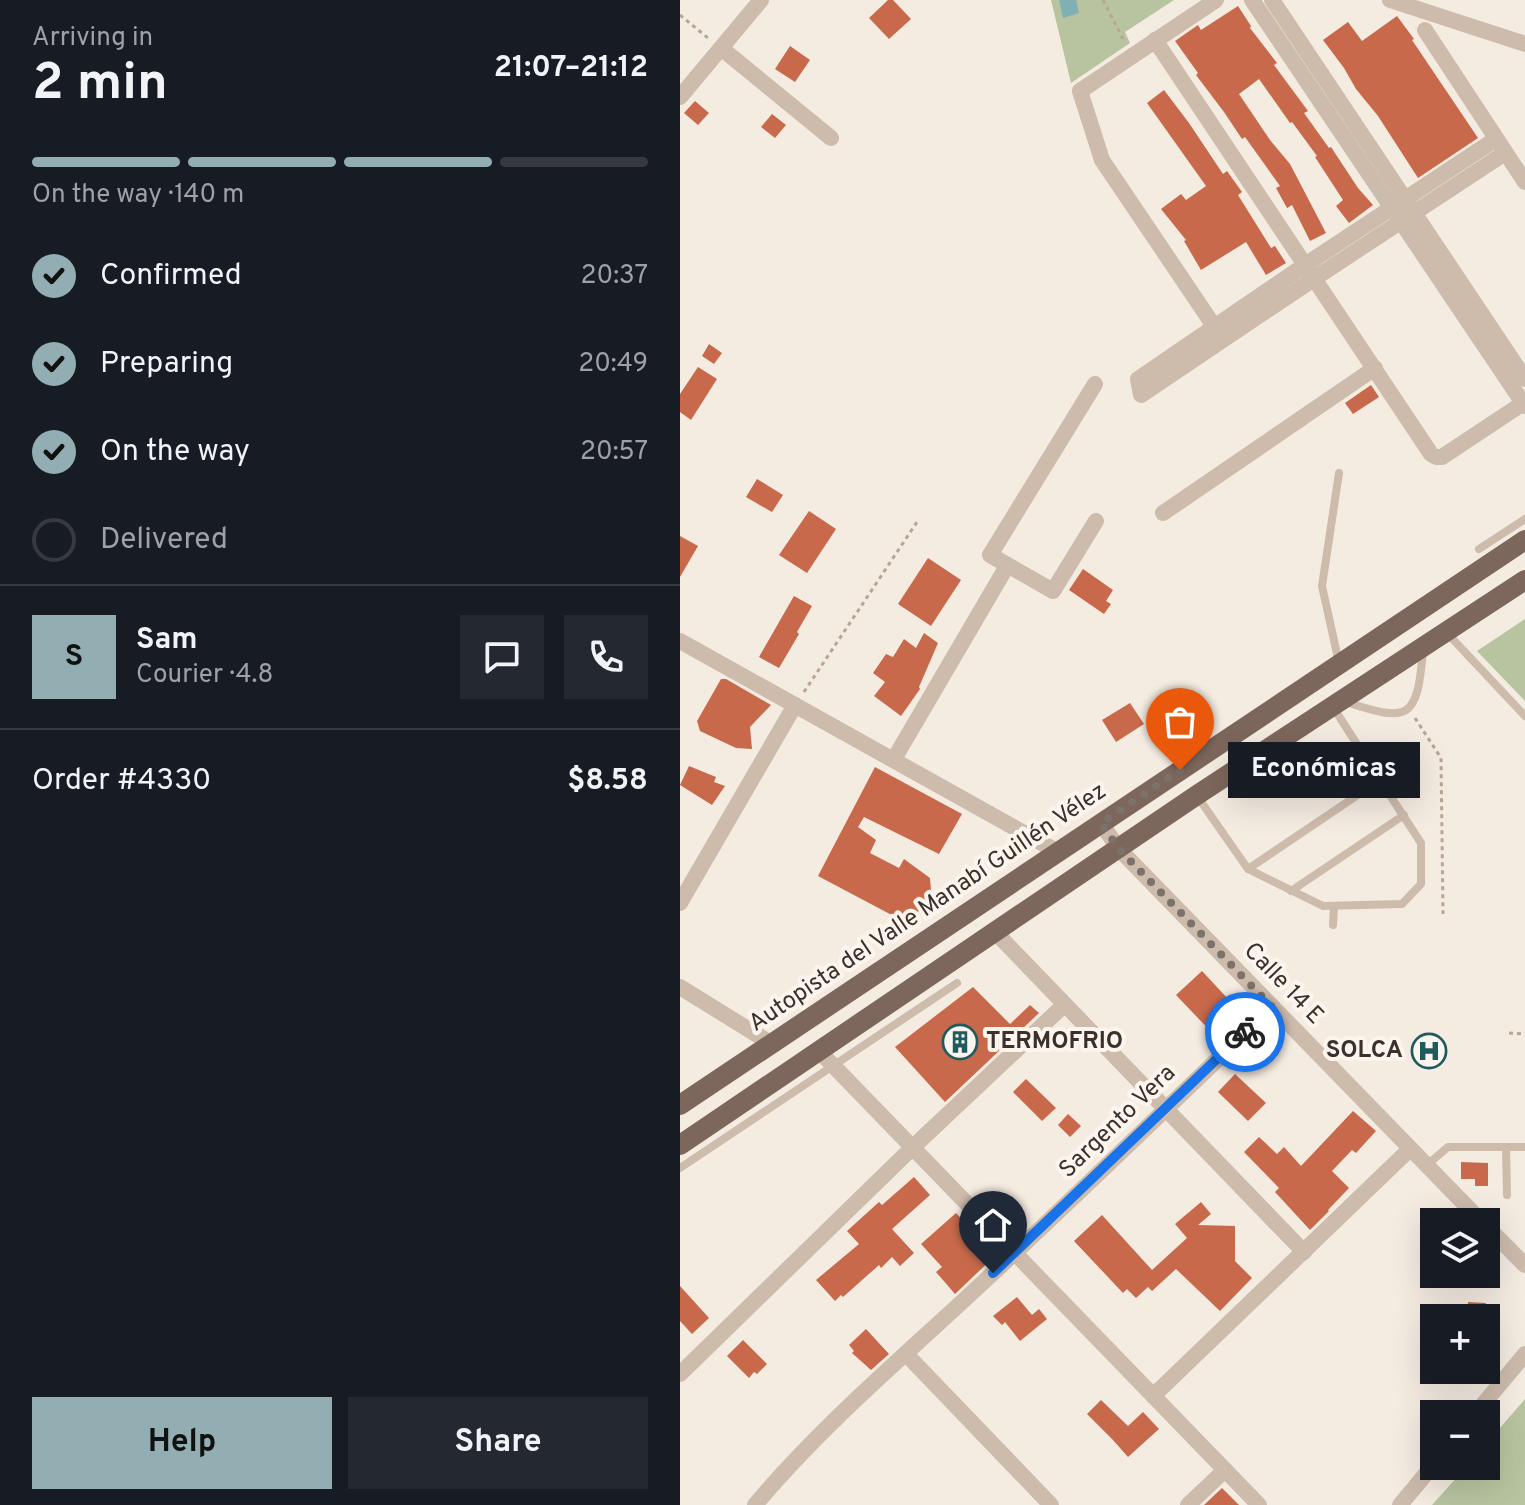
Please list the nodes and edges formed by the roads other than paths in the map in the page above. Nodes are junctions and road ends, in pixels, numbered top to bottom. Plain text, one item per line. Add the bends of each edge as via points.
1 (761, 0) edge
2 (1216, 0) edge
3 (1252, 0) edge
4 (1272, 0) edge
5 (1398, 2) edge
6 (1425, 30) dead end
7 (1155, 40) junction
8 (1525, 44) edge
9 (721, 48) junction
10 (680, 97) edge
11 (831, 138) dead end
12 (1501, 146) junction
13 (1524, 179) edge
14 (1403, 210) junction
15 (1310, 271) junction
16 (1218, 333) junction
17 (1375, 368) junction
18 (1525, 379) edge
19 (1095, 384) dead end
20 (1524, 404) edge
21 (1339, 473) dead end
22 (1163, 513) dead end
23 (1525, 519) edge
24 (1096, 521) dead end
25 (1520, 536) edge
26 (1007, 566) junction
27 (1525, 580) edge
28 (1423, 608) junction
29 (1446, 632) junction
30 (680, 641) edge
31 (1424, 646) junction
32 (1339, 664) junction
33 (1337, 704) junction
34 (795, 705) junction
35 (1525, 716) edge
36 (894, 759) junction
37 (1380, 780) junction
38 (1197, 795) junction
39 (1404, 815) junction
40 (1101, 823) junction
41 (1118, 848) junction
42 (1058, 852) junction
43 (1248, 869) junction
44 (1291, 891) junction
45 (680, 903) edge
46 (1334, 906) junction
47 (1333, 925) dead end
48 (995, 932) junction
49 (957, 983) dead end
50 (680, 987) edge
51 (1064, 1005) junction
52 (1272, 1007) junction
53 (772, 1044) junction
54 (826, 1058) junction
55 (680, 1105) edge
56 (1165, 1110) junction
57 (680, 1145) edge
58 (1506, 1147) junction
59 (1525, 1147) edge
60 (912, 1148) junction
61 (1410, 1149) junction
62 (1427, 1165) junction
63 (680, 1168) edge
64 (1507, 1195) dead end
65 (1469, 1208) edge
66 (1500, 1240) edge
67 (1304, 1252) junction
68 (1015, 1253) junction
69 (1525, 1265) edge
70 (906, 1354) junction
71 (1525, 1354) edge
72 (680, 1374) edge
73 (1153, 1396) junction
74 (1487, 1400) edge
75 (1225, 1470) junction
76 (1421, 1480) edge
77 (755, 1505) edge
78 (1051, 1505) edge
79 (1188, 1505) edge
80 (1259, 1505) edge
81 (1400, 1505) edge

1 - 9 street
2 - 7 street
3 - 14 street
4 - 14 street
5 - 8 street
6 - 12 street
7 - 15 street
7 - 16 street via 1080,91 1102,160
9 - 10 street
9 - 11 street
12 - 13 street
12 - 14 street
14 - 15 street
14 - 18 street
14 - 20 street
15 - 16 street
15 - 17 street
16 - 16 street via 1138,379 1141,395
17 - 20 street via 1436,457
17 - 22 street
19 - 26 street via 990,555
21 - 32 lane via 1322,586
23 - 25 lane
24 - 26 street via 1053,591
25 - 28 main road, Autopista del Valle Manabí Guillén Vélez via 1487,551
26 - 36 street
27 - 29 main road
28 - 29 main road
28 - 32 main road, Autopista del Valle Manabí Guillén Vélez
29 - 31 main road
29 - 35 lane
30 - 34 street
31 - 33 main road
31 - 33 lane via 1419,691 1408,709 1389,714
32 - 40 main road, Autopista del Valle Manabí Guillén Vélez
33 - 37 lane
33 - 38 main road
34 - 36 street
34 - 45 street
36 - 42 street
37 - 39 lane
37 - 43 lane
38 - 41 main road
38 - 43 lane
39 - 44 lane
39 - 46 lane via 1421,843 1421,884 1402,904
40 - 41 street, Calle 14 E
40 - 42 main road, Autopista del Valle Manabí Guillén Vélez
41 - 48 main road
41 - 52 street, Calle 14 E
42 - 53 main road, Autopista del Valle Manabí Guillén Vélez
43 - 44 lane
44 - 46 lane
46 - 47 lane
48 - 51 street
48 - 54 main road
49 - 54 lane
50 - 53 street
51 - 56 street
51 - 60 street
52 - 56 street, Sargento Vera
52 - 61 street, Calle 14 E
53 - 55 main road, Autopista del Valle Manabí Guillén Vélez
54 - 57 main road
54 - 60 street
54 - 63 lane
56 - 67 street
56 - 68 street, Sargento Vera
58 - 59 lane
58 - 62 lane via 1448,1147
58 - 64 lane
60 - 68 street
60 - 72 street
61 - 62 street, Calle 14 E
61 - 67 street
62 - 65 street, Calle 14 E
66 - 69 street, Calle 14 E
67 - 73 street
68 - 70 street, Sargento Vera
68 - 73 street
70 - 77 street, Sargento Vera
70 - 78 street
71 - 74 street
73 - 75 street
75 - 79 street
75 - 80 street
76 - 81 street

